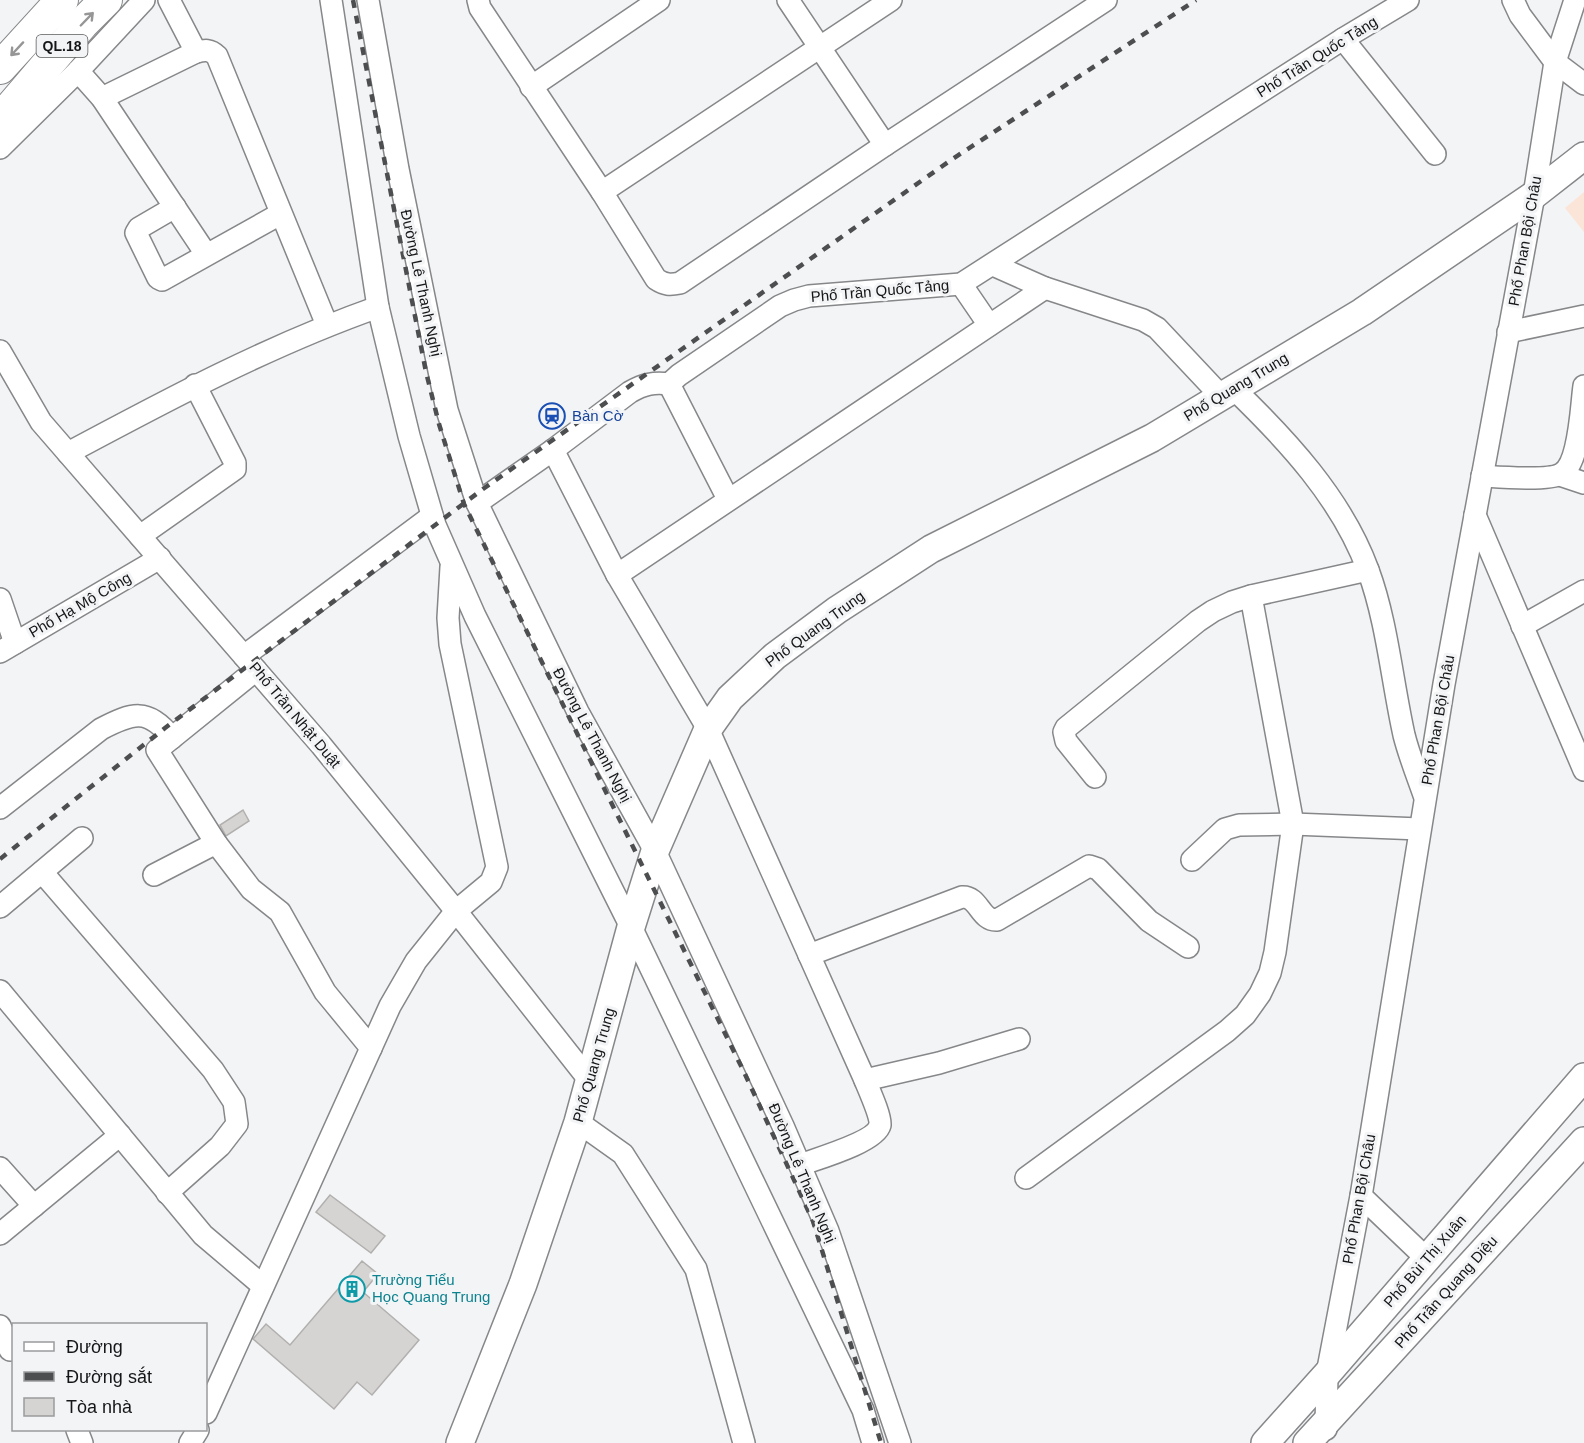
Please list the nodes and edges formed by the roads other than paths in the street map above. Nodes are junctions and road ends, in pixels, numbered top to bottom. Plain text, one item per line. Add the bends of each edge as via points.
1 (62, 0) edge
2 (106, 0) edge
3 (144, 0) edge
4 (331, 0) edge
5 (368, 0) edge
6 (478, 0) edge
7 (659, 0) edge
8 (788, 0) edge
9 (891, 0) edge
10 (1106, 0) edge
11 (1408, 0) edge
12 (1513, 0) edge
13 (1575, 0) edge
14 (174, 2) edge
15 (1343, 39) junction
16 (819, 47) junction
17 (196, 52) junction
18 (1555, 62) junction
19 (0, 68) edge
20 (78, 71) junction
21 (1584, 84) edge
22 (531, 87) junction
23 (102, 98) junction
24 (0, 120) edge
25 (885, 145) junction
26 (0, 148) edge
27 (1435, 154) dead end
28 (1584, 156) edge
29 (602, 192) junction
30 (1534, 195) junction
31 (175, 207) junction
32 (280, 214) junction
33 (206, 254) junction
34 (993, 265) junction
35 (961, 284) junction
36 (1045, 288) junction
37 (378, 307) junction
38 (1584, 316) edge
39 (327, 325) junction
40 (989, 325) junction
41 (1508, 332) junction
42 (0, 351) edge
43 (669, 384) junction
44 (195, 385) junction
45 (1584, 386) edge
46 (1227, 392) junction
47 (1581, 439) edge
48 (553, 450) junction
49 (68, 453) junction
50 (1560, 475) junction
51 (1482, 476) junction
52 (1584, 483) edge
53 (728, 499) junction
54 (477, 503) junction
55 (1475, 515) junction
56 (432, 516) junction
57 (140, 536) junction
58 (160, 558) junction
59 (452, 564) junction
60 (1368, 570) junction
61 (617, 575) junction
62 (1584, 591) edge
63 (1251, 596) junction
64 (0, 599) edge
65 (1522, 626) junction
66 (7, 648) edge
67 (250, 663) junction
68 (708, 729) junction
69 (172, 738) junction
70 (1584, 770) edge
71 (1095, 777) dead end
72 (1425, 799) junction
73 (0, 808) edge
74 (1293, 824) junction
75 (1420, 829) junction
76 (82, 838) dead end
77 (216, 843) junction
78 (655, 851) junction
79 (1192, 860) dead end
80 (42, 872) junction
81 (154, 875) dead end
82 (0, 907) edge
83 (456, 911) junction
84 (631, 927) junction
85 (1188, 947) dead end
86 (809, 955) junction
87 (2, 997) edge
88 (1019, 1039) dead end
89 (371, 1048) junction
90 (865, 1080) junction
91 (590, 1081) junction
92 (1583, 1081) edge
93 (578, 1122) junction
94 (120, 1135) junction
95 (1584, 1141) edge
96 (800, 1165) junction
97 (0, 1168) edge
98 (1026, 1178) dead end
99 (168, 1192) junction
100 (1361, 1196) junction
101 (34, 1206) junction
102 (0, 1234) edge
103 (1427, 1259) junction
104 (263, 1286) junction
105 (0, 1326) edge
106 (10, 1350) dead end
107 (1327, 1374) junction
108 (207, 1411) edge
109 (1326, 1431) edge
110 (460, 1443) edge
111 (744, 1443) edge
112 (873, 1443) edge
113 (900, 1443) edge
114 (1264, 1443) edge
115 (1307, 1443) edge

1 -> 19 highway, QL.18
24 -> 2 highway, QL.18
3 - 20 street
4 - 37 street
5 - 54 street, Đường Lê Thanh Nghị via 447,410
6 - 22 street
7 - 22 street
8 - 16 street
9 - 16 street
10 - 25 street
11 - 15 street, Phố Trần Quốc Tảng
12 - 18 street
13 - 18 street, Phố Phan Bội Châu
14 - 17 street
15 - 27 street
15 - 34 street, Phố Trần Quốc Tảng
16 - 25 street
16 - 29 street
17 - 23 street
17 - 32 street via 208,50 217,56
18 - 21 street
18 - 30 street, Phố Phan Bội Châu
20 - 23 street
20 - 26 street
22 - 29 street
23 - 31 street
25 - 29 street via 680,283 671,285 656,279
28 - 30 main road, Phố Quang Trung
30 - 41 street, Phố Phan Bội Châu
30 - 46 main road, Phố Quang Trung via 1362,312
31 - 33 street
31 - 33 street via 136,233 158,278 164,280
32 - 33 street
32 - 39 street
34 - 35 street, Phố Trần Quốc Tảng
34 - 36 street
35 - 40 street
35 - 43 street, Phố Trần Quốc Tảng via 794,300
36 - 40 street
36 - 46 street via 1157,328
37 - 39 street
37 - 56 street via 408,436
38 - 41 street
39 - 44 street
40 - 53 street
41 - 51 street, Phố Phan Bội Châu
42 - 49 street, Phố Trần Nhật Duật via 41,422
43 - 48 street, Phố Trần Quốc Tảng via 649,384 630,392
43 - 53 street
44 - 49 street
44 - 57 street via 235,469
45 - 47 street
46 - 60 street via 1281,438 1326,491 1347,523
46 - 68 main road, Phố Quang Trung via 1152,438 931,549 837,610 775,656 730,698
47 - 50 street via 1570,465
48 - 54 street, Phố Trần Quốc Tảng
48 - 61 street
49 - 57 street, Phố Trần Nhật Duật
50 - 51 street
50 - 52 street
51 - 55 street, Phố Phan Bội Châu
53 - 61 street
54 - 78 street, Đường Lê Thanh Nghị via 578,712
55 - 65 street
55 - 72 street, Phố Phan Bội Châu
56 - 59 street
56 - 67 street
57 - 58 street, Phố Trần Nhật Duật
58 - 66 street, Phố Hạ Mộ Công
58 - 67 street, Phố Trần Nhật Duật
59 - 83 street via 450,644 497,867 491,882
59 - 84 street via 474,616
60 - 63 street
60 - 72 street via 1404,736
61 - 68 street
62 - 65 street
63 - 71 street via 1198,621 1066,728 1066,741
63 - 74 street
64 - 66 street
65 - 70 street
67 - 69 street
67 - 83 street, Phố Trần Nhật Duật
68 - 78 main road, Phố Quang Trung
68 - 86 street
69 - 73 street via 156,720 145,716 117,721 101,729
69 - 77 street via 157,750
72 - 75 street, Phố Phan Bội Châu
74 - 75 street
74 - 79 street via 1225,829
74 - 98 street via 1270,974 1245,1015
75 - 100 street, Phố Phan Bội Châu
76 - 80 street
77 - 81 street
77 - 89 street via 251,889 280,912 325,992
78 - 84 main road, Phố Quang Trung
78 - 96 street, Đường Lê Thanh Nghị
80 - 82 street
80 - 99 street via 213,1070 234,1102 237,1124 220,1146
83 - 89 street via 416,961
83 - 91 street, Phố Trần Nhật Duật
84 - 91 main road, Phố Quang Trung
84 - 112 street via 863,1410
85 - 86 street via 1149,921 1098,869 1089,866 997,920 986,917 972,899 962,897
86 - 90 street
87 - 94 street
88 - 90 street via 939,1064
89 - 104 street
90 - 96 street via 880,1121 878,1130 868,1139
91 - 93 main road, Phố Quang Trung
92 - 103 main road, Phố Bùi Thị Xuân
93 - 110 main road, Phố Quang Trung via 523,1284
93 - 111 street via 623,1154 696,1269
94 - 99 street
94 - 101 street
95 - 109 main road, Phố Trần Quang Diệu
96 - 113 street, Đường Lê Thanh Nghị via 828,1231
97 - 101 street
99 - 104 street via 203,1235
100 - 103 street
100 - 107 street, Phố Phan Bội Châu
101 - 102 street
103 - 107 main road, Phố Bùi Thị Xuân
104 - 108 street
105 - 106 street
107 - 109 street, Phố Phan Bội Châu
107 - 114 main road, Phố Bùi Thị Xuân
109 - 115 main road, Phố Trần Quang Diệu

